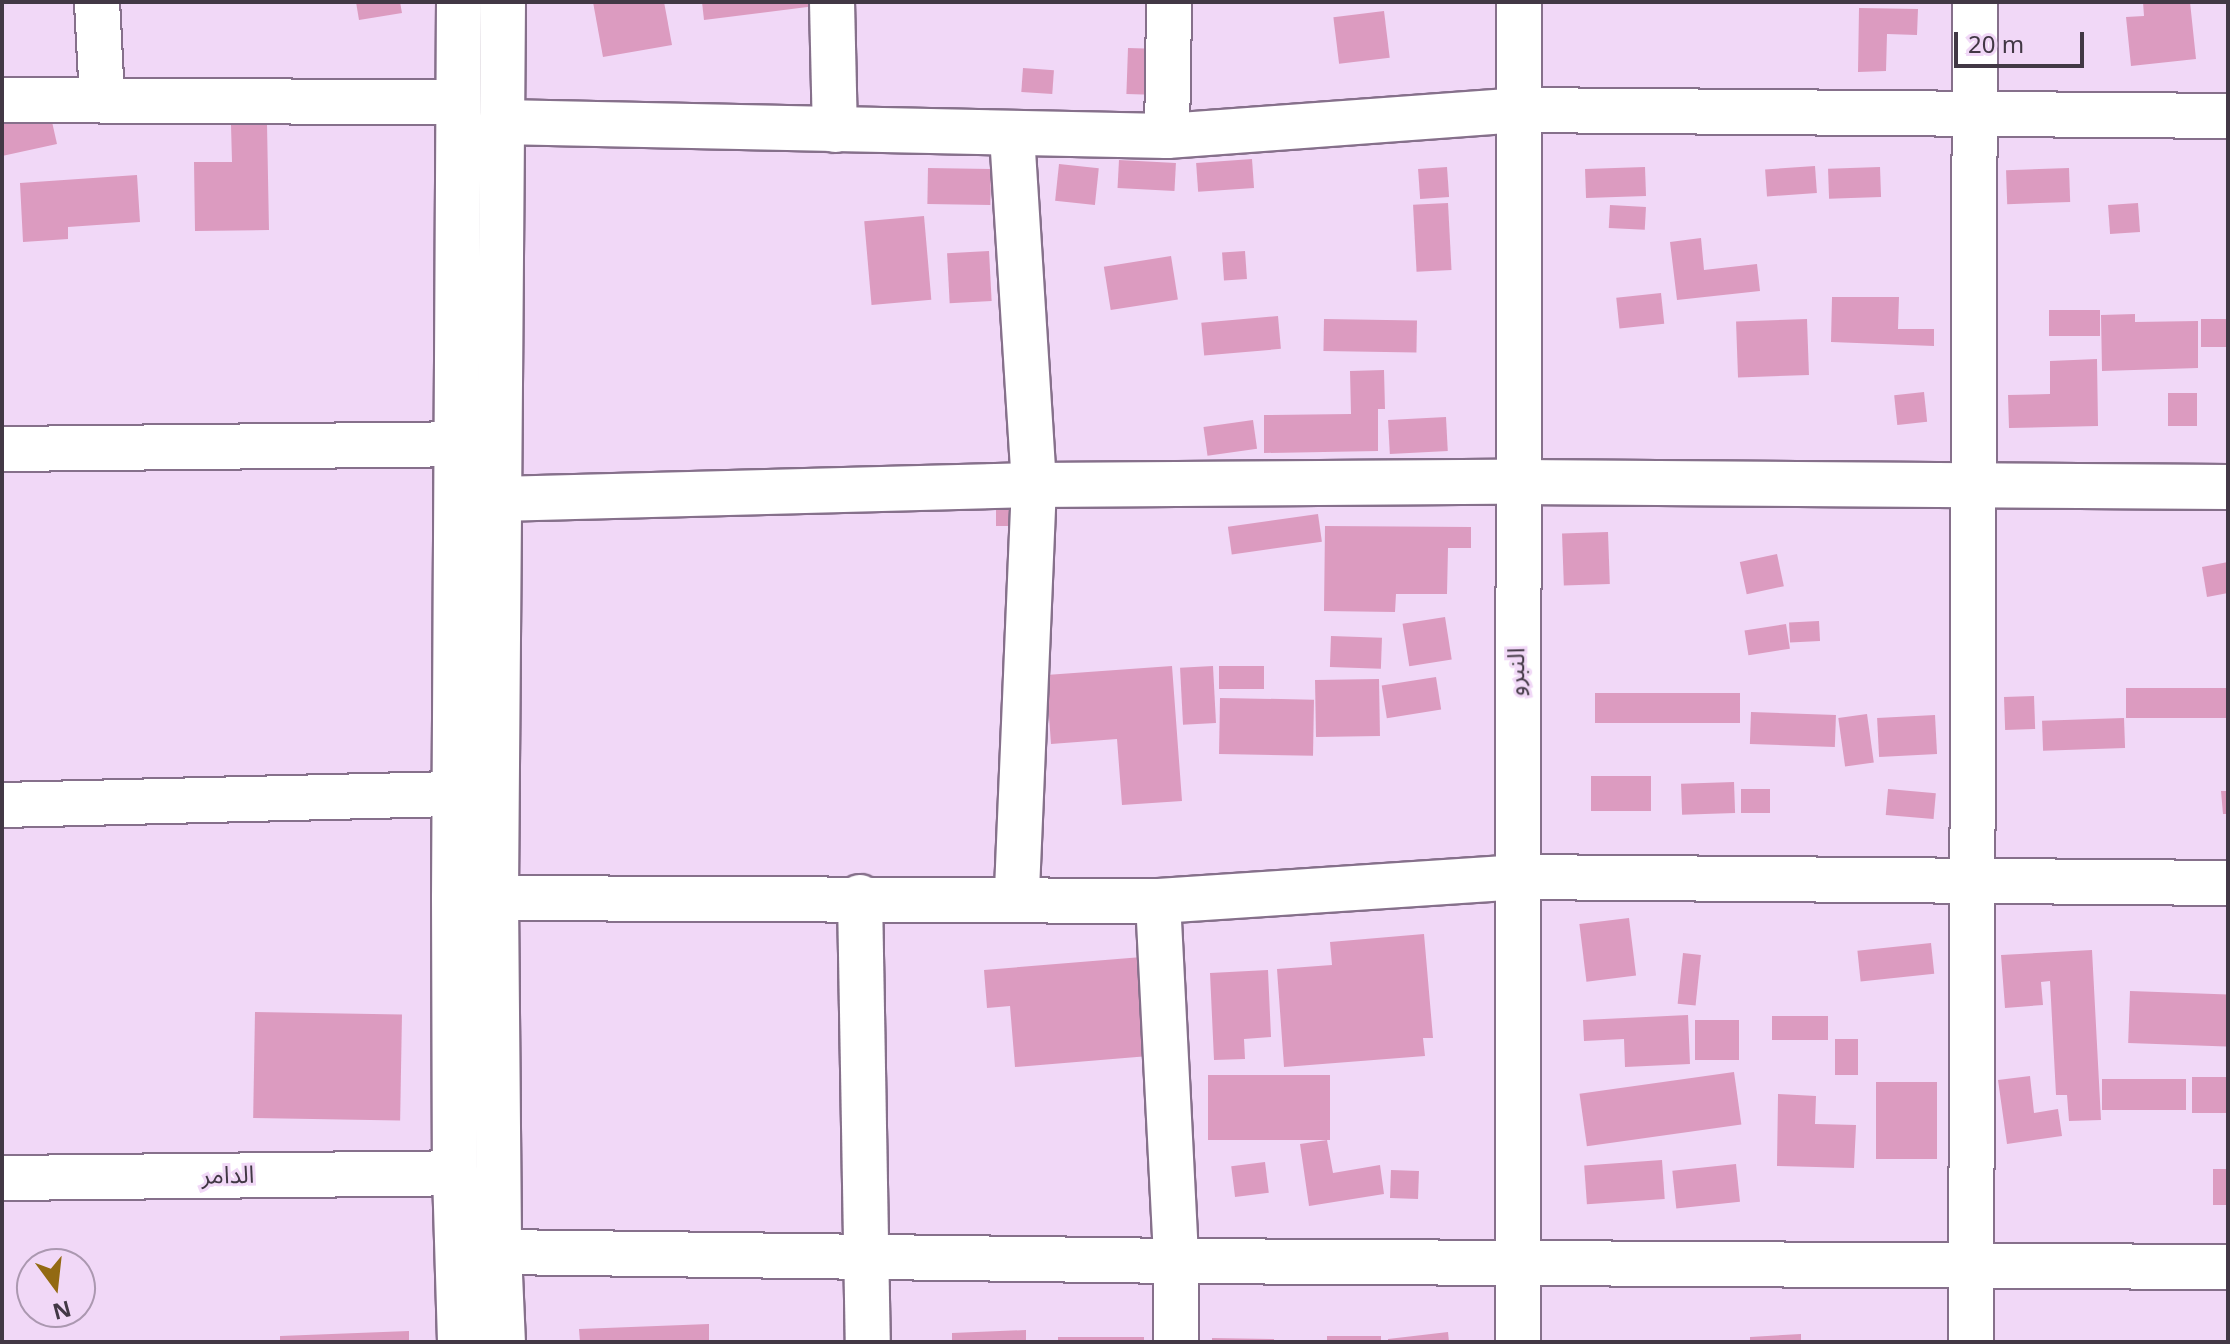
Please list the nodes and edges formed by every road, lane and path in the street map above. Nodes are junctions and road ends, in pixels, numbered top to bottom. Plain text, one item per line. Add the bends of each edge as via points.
1 (97, 2) edge
2 (459, 2) edge
3 (503, 2) edge
4 (832, 2) edge
5 (1169, 2) edge
6 (1519, 2) edge
7 (1975, 2) edge
8 (102, 99) junction
9 (2, 100) edge
10 (457, 102) junction
11 (1518, 110) junction
12 (1975, 115) junction
13 (2228, 116) edge
14 (501, 122) junction
15 (835, 130) junction
16 (1012, 135) junction
17 (1167, 136) junction
18 (456, 444) junction
19 (2, 449) edge
20 (1518, 482) junction
21 (1034, 485) junction
22 (1973, 485) junction
23 (2228, 487) edge
24 (498, 499) junction
25 (455, 794) junction
26 (2, 805) edge
27 (1517, 877) junction
28 (1973, 880) junction
29 (2228, 883) edge
30 (860, 897) junction
31 (496, 898) junction
32 (1017, 899) junction
33 (1158, 901) junction
34 (455, 1173) junction
35 (2, 1178) edge
36 (499, 1252) junction
37 (867, 1255) junction
38 (1176, 1261) junction
39 (1519, 1264) junction
40 (1971, 1266) junction
41 (2228, 1267) edge
42 (460, 1342) edge
43 (503, 1342) edge
44 (868, 1342) edge
45 (1176, 1342) edge
46 (1518, 1342) edge
47 (1971, 1342) edge

1 - 8 street
2 - 10 street
3 - 14 street
4 - 15 street
5 - 17 street
6 - 11 street, النبرو
7 - 12 street
8 - 9 street
8 - 10 street
10 - 18 street
11 - 12 street
11 - 17 street
11 - 20 street, النبرو
12 - 13 street
12 - 22 street
14 - 15 street
14 - 24 street
15 - 16 street
16 - 17 street
16 - 21 street
18 - 19 street
18 - 25 street
20 - 21 street
20 - 22 street
20 - 27 street, النبرو
21 - 24 street
21 - 32 street
22 - 23 street
22 - 28 street
24 - 31 street
25 - 26 street
25 - 34 street
27 - 28 street
27 - 33 street
27 - 39 street, النبرو
28 - 29 street
28 - 40 street
30 - 31 street
30 - 32 street
30 - 37 street
31 - 36 street
32 - 33 street
33 - 38 street
34 - 35 street, الدامر
34 - 42 street
36 - 37 street
36 - 43 street
37 - 38 street
37 - 44 street
38 - 39 street
38 - 45 street
39 - 40 street
39 - 46 street, النبرو
40 - 41 street
40 - 47 street

